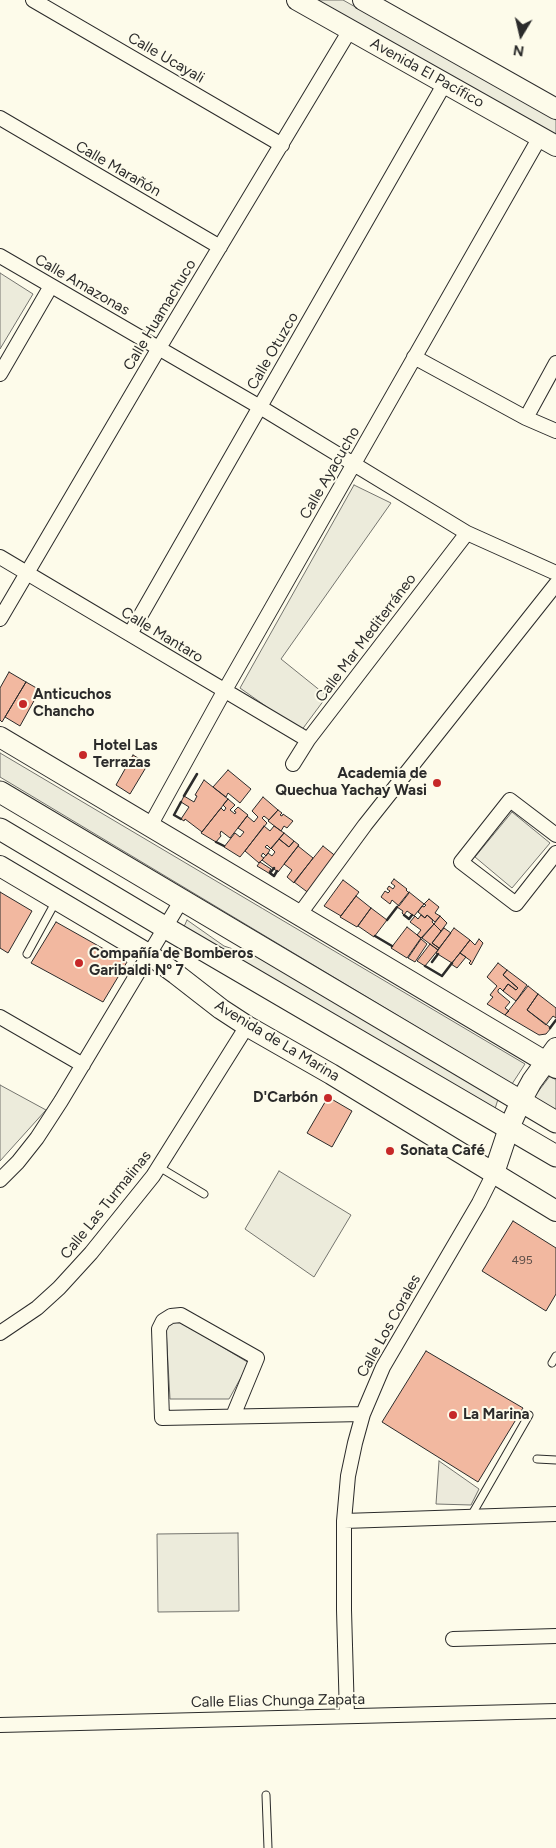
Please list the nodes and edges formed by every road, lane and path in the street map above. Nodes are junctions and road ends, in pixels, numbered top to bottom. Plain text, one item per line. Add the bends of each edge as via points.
1 (33, 0) edge
2 (297, 0) edge
3 (366, 1) edge
4 (350, 30) junction
5 (445, 83) junction
6 (556, 109) edge
7 (0, 118) edge
8 (548, 142) edge
9 (282, 145) junction
10 (220, 247) junction
11 (0, 256) edge
12 (51, 286) junction
13 (159, 348) junction
14 (414, 357) junction
15 (556, 363) edge
16 (0, 374) edge
17 (260, 407) junction
18 (526, 418) junction
19 (556, 430) edge
20 (354, 465) junction
21 (467, 533) junction
22 (0, 557) edge
23 (26, 573) junction
24 (556, 573) edge
25 (556, 584) edge
26 (0, 618) edge
27 (130, 634) junction
28 (225, 691) junction
29 (0, 737) edge
30 (308, 740) junction
31 (293, 764) dead end
32 (0, 792) edge
33 (150, 826) junction
34 (0, 829) edge
35 (556, 835) edge
36 (556, 853) edge
37 (0, 866) edge
38 (57, 900) junction
39 (181, 901) junction
40 (298, 915) junction
41 (166, 928) junction
42 (28, 954) dead end
43 (150, 955) junction
44 (0, 1017) edge
45 (247, 1026) junction
46 (552, 1059) edge
47 (83, 1065) junction
48 (521, 1101) junction
49 (556, 1122) edge
50 (510, 1128) junction
51 (556, 1156) edge
52 (159, 1167) junction
53 (494, 1173) junction
54 (0, 1180) edge
55 (204, 1194) dead end
56 (556, 1211) edge
57 (0, 1334) edge
58 (363, 1414) junction
59 (529, 1415) dead end
60 (233, 1416) junction
61 (538, 1459) dead end
62 (556, 1460) edge
63 (556, 1514) edge
64 (471, 1517) junction
65 (344, 1521) junction
66 (556, 1636) edge
67 (453, 1639) dead end
68 (556, 1711) edge
69 (347, 1716) junction
70 (0, 1725) edge
71 (266, 1794) dead end
72 (268, 1848) edge

1 - 9 street, Calle Ucayali
2 - 4 main road, Avenida El Pacífico
3 - 6 main road, Avenida El Pacífico
4 - 5 main road, Avenida El Pacífico
4 - 9 street, Calle Huamachuco
5 - 8 main road, Avenida El Pacífico
5 - 17 street, Calle Otuzco
7 - 10 street, Calle Marañón
8 - 14 street, Calle Ayacucho
9 - 10 street, Calle Huamachuco
10 - 13 street, Calle Huamachuco
11 - 12 street, Calle Amazonas
12 - 13 street, Calle Amazonas
12 - 16 street
13 - 17 street, Calle Amazonas
13 - 23 street, Calle Huamachuco
14 - 18 street
14 - 20 street, Calle Ayacucho
15 - 18 street
17 - 20 street, Calle Amazonas
17 - 27 street, Calle Otuzco
18 - 19 street
20 - 21 street, Calle Amazonas
20 - 28 street, Calle Ayacucho
21 - 24 street, Calle Amazonas
21 - 30 street, Calle Mar Mediterráneo
22 - 23 street, Calle Mantaro
23 - 26 street, Calle Huamachuco
23 - 27 street, Calle Mantaro
25 - 40 street
27 - 28 street, Calle Mantaro
28 - 30 street, Calle Mantaro
28 - 33 street, Calle Ayacucho
29 - 33 main road
30 - 31 street, Calle Mar Mediterráneo
32 - 39 main road
33 - 40 main road
34 - 41 main road
35 - 36 street via 510,800 461,862 516,904
37 - 38 main road, Avenida de La Marina
38 - 42 lane
38 - 43 main road, Avenida de La Marina
39 - 41 street
39 - 48 main road
40 - 46 main road
41 - 43 street
41 - 50 main road
43 - 45 main road, Avenida de La Marina
43 - 47 street
44 - 47 street
45 - 52 street, Calle Las Turmalinas
45 - 53 main road, Avenida de La Marina
46 - 48 main road
47 - 54 street via 37,1138
48 - 49 main road
48 - 50 main road
50 - 51 main road
50 - 53 main road
52 - 55 lane
52 - 57 street, Calle Las Turmalinas via 59,1288
53 - 56 main road, Avenida de La Marina
53 - 58 street, Calle Los Corales via 383,1367
58 - 60 street
58 - 65 street, Calle Los Corales via 348,1476
59 - 64 lane
60 - 60 street via 257,1358 181,1315 163,1321 159,1329 162,1418
61 - 62 lane
63 - 64 street
64 - 65 street
65 - 69 street, Calle Los Corales
66 - 67 street
68 - 69 street, Calle Elias Chunga Zapata
69 - 70 street, Calle Elias Chunga Zapata
71 - 72 lane

